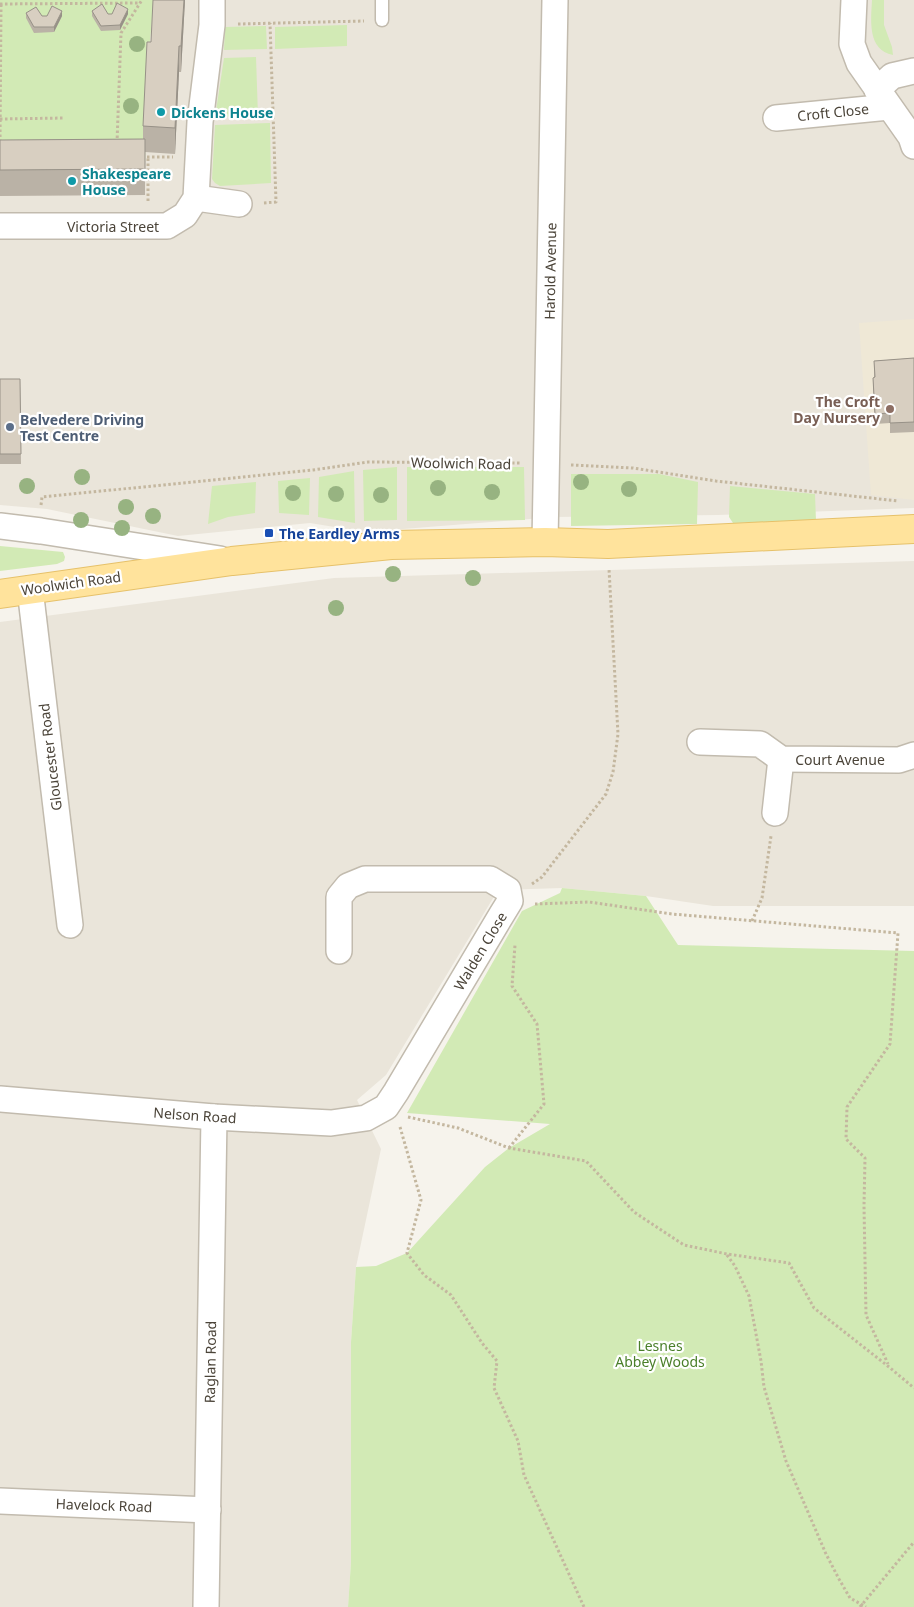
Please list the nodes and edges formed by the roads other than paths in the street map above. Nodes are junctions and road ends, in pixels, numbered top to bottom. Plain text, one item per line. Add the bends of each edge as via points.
1 (212, 0) edge
2 (382, 0) edge
3 (555, 0) edge
4 (854, 0) edge
5 (382, 20) road end
6 (914, 71) edge
7 (883, 98) junction
8 (776, 118) dead end
9 (914, 146) edge
10 (196, 198) junction
11 (240, 204) road end
12 (0, 226) edge
13 (0, 526) edge
14 (914, 529) edge
15 (545, 542) junction
16 (232, 561) junction
17 (30, 589) junction
18 (0, 594) edge
19 (700, 742) dead end
20 (907, 757) edge
21 (781, 759) junction
22 (775, 813) road end
23 (70, 925) dead end
24 (338, 951) dead end
25 (0, 1102) edge
26 (397, 1116) joint
27 (214, 1117) junction
28 (0, 1501) edge
29 (208, 1510) junction
30 (206, 1607) edge

1 - 10 street
2 - 5 lane
3 - 15 street, Harold Avenue
4 - 7 street, Croft Close via 852,44 859,63
6 - 7 street, Croft Close via 892,76
7 - 8 street, Croft Close
7 - 9 street, Croft Close
10 - 11 street
10 - 12 street, Victoria Street via 185,215 166,226
13 - 16 street, Woolwich Road
14 - 15 main road, Woolwich Road via 608,544
15 - 16 main road, Woolwich Road via 391,545
16 - 17 main road, Woolwich Road
17 - 18 main road, Woolwich Road
17 - 23 street, Gloucester Road
19 - 21 street, Court Avenue via 760,744
20 - 21 street, Court Avenue
21 - 22 street, Court Avenue
24 - 26 street, Walden Close via 339,897 348,886 365,879 490,879 508,890 510,901
25 - 27 street, Nelson Road
26 - 27 street, Nelson Road via 331,1123
27 - 29 street, Raglan Road
28 - 29 street, Havelock Road
29 - 30 street, Raglan Road

